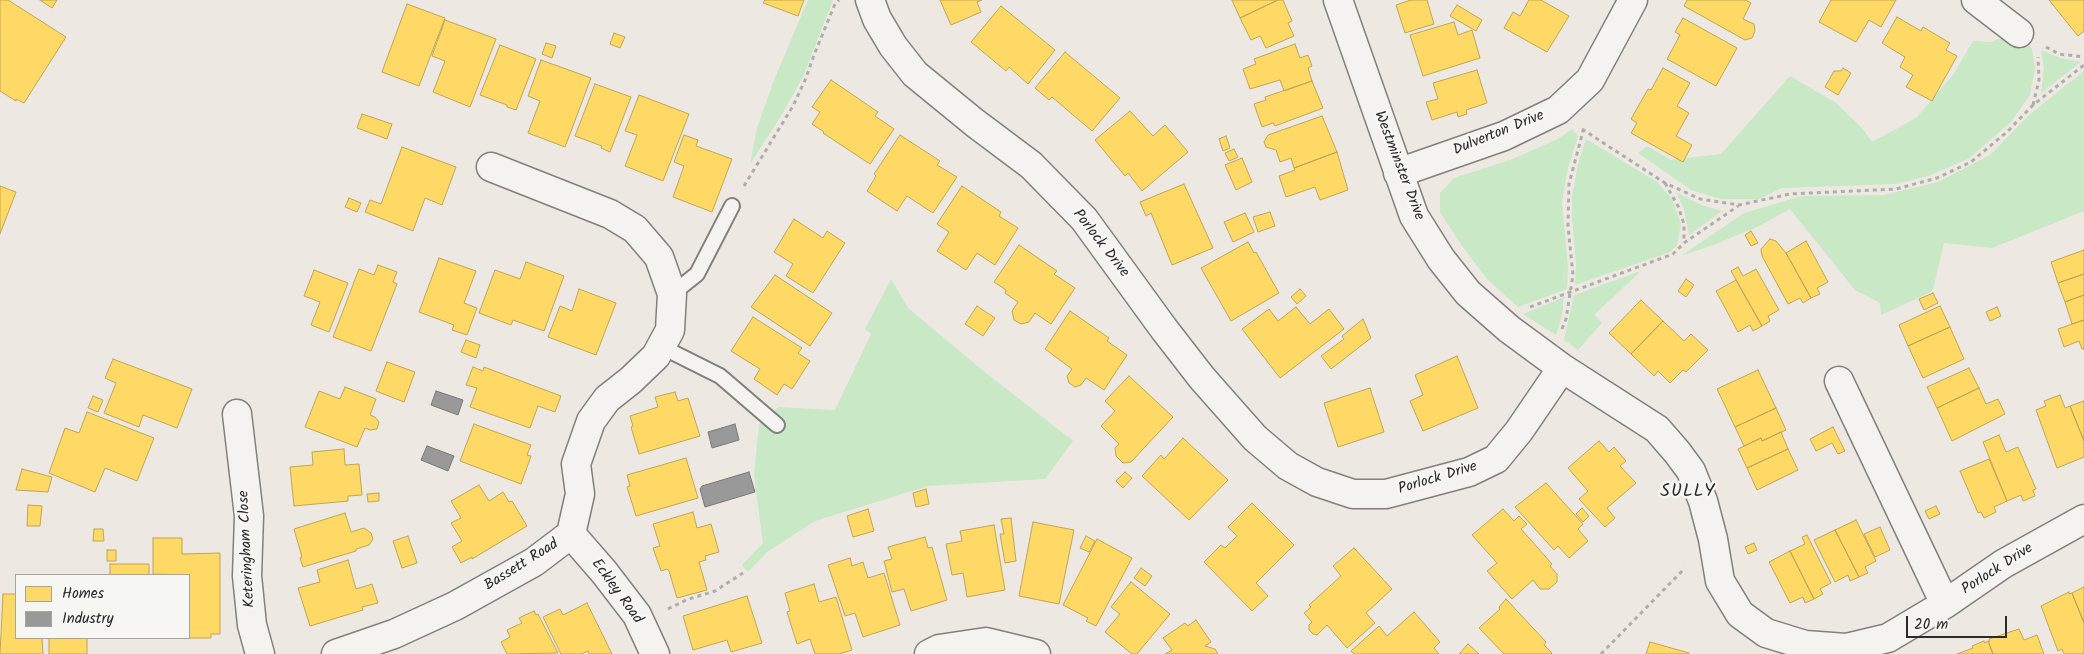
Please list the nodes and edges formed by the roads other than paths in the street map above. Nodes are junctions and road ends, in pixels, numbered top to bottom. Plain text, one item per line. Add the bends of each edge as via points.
1 (870, 0) edge
2 (1338, 0) edge
3 (1633, 0) edge
4 (1976, 0) edge
5 (2026, 37) road end
6 (491, 167) dead end
7 (1398, 173) junction
8 (732, 206) road end
9 (672, 294) junction
10 (662, 347) junction
11 (1555, 364) junction
12 (1838, 381) dead end
13 (237, 414) dead end
14 (777, 425) dead end
15 (2084, 519) edge
16 (571, 534) junction
17 (1945, 604) junction
18 (260, 654) edge
19 (336, 654) edge
20 (655, 654) edge
21 (929, 654) edge
22 (1036, 654) edge

1 - 11 street, Porlock Drive via 893,46 914,74 1031,165 1084,219 1202,378 1255,438 1288,466 1317,482 1354,494 1386,494 1469,472 1496,459 1519,431
2 - 7 street, Westminster Drive
3 - 7 street, Dulverton Drive via 1590,80 1558,110 1504,136
4 - 5 street
6 - 9 street, Bassett Road via 610,214 635,229 659,257
7 - 11 street, Westminster Drive via 1414,216 1441,259 1468,293
8 - 9 lane via 696,274
9 - 10 street, Bassett Road via 670,330
10 - 14 lane via 720,376
10 - 16 street, Bassett Road via 631,380 607,399 591,421 576,464 580,494
11 - 17 street, Porlock Drive via 1657,429 1691,471 1703,501 1720,580 1740,614 1766,633 1805,645 1846,648 1888,638
12 - 17 street
13 - 18 street, Keteringham Close via 249,516 247,576 252,624
15 - 17 street, Porlock Drive via 2003,564
16 - 19 street, Bassett Road via 534,562 455,606 394,634
16 - 20 street, Eckley Road via 604,572 640,622
21 - 22 street via 939,649 986,642

